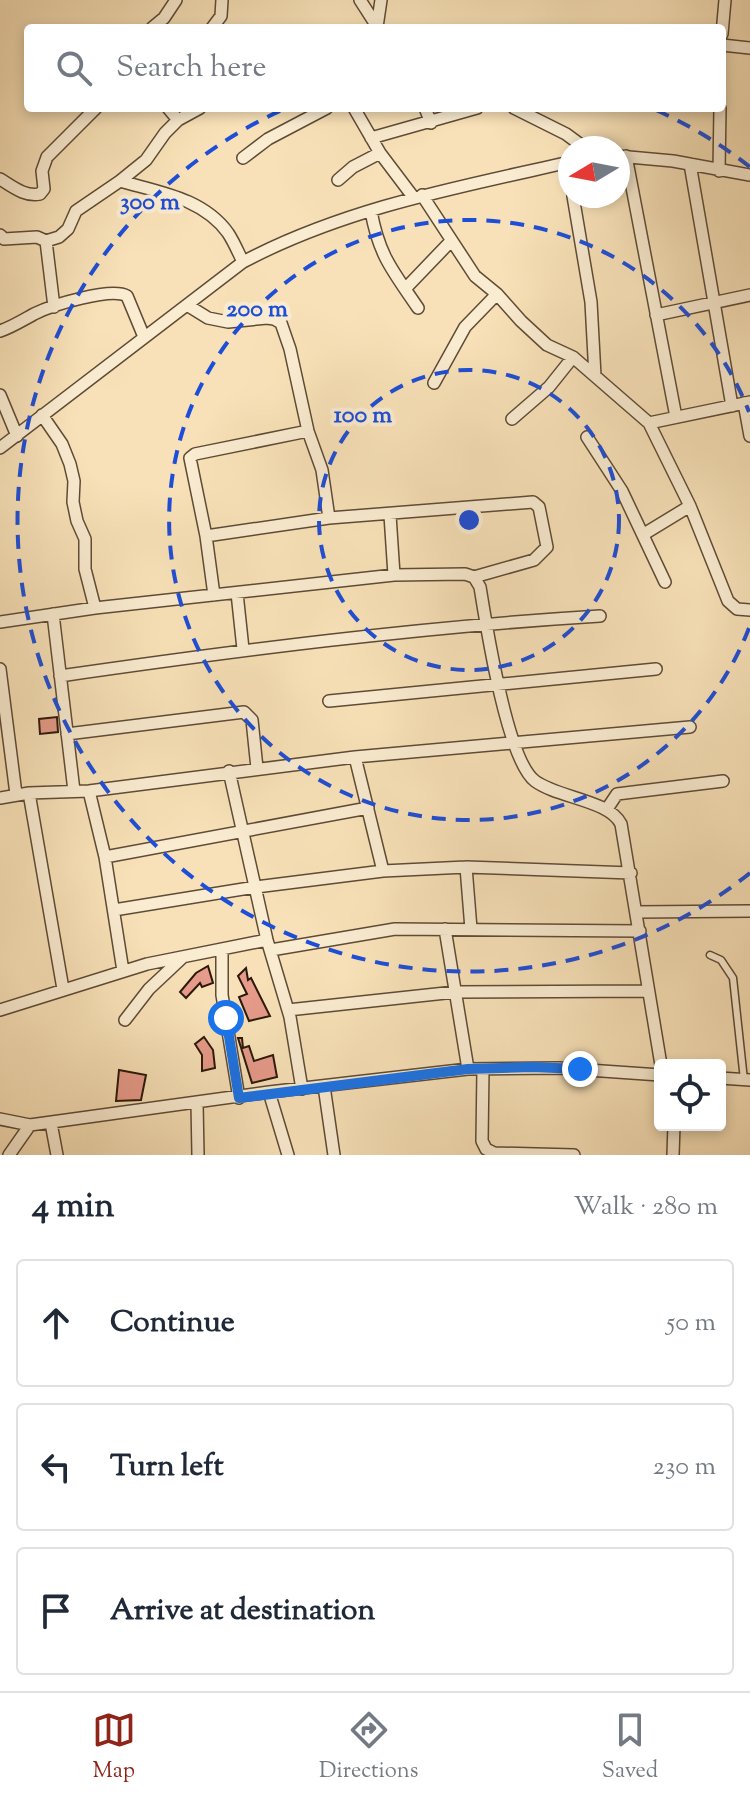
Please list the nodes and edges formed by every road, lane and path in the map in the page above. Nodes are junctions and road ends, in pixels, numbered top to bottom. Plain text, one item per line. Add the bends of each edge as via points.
1 (176, 0) edge
2 (222, 0) edge
3 (360, 0) edge
4 (381, 0) edge
5 (725, 0) edge
6 (157, 24) edge
7 (215, 24) edge
8 (375, 24) edge
9 (378, 24) edge
10 (723, 24) edge
11 (726, 45) edge
12 (750, 48) edge
13 (92, 112) edge
14 (171, 112) edge
15 (193, 112) edge
16 (319, 112) edge
17 (356, 112) edge
18 (427, 112) edge
19 (465, 112) edge
20 (522, 112) edge
21 (720, 112) edge
22 (178, 120) junction
23 (431, 123) junction
24 (569, 136) edge
25 (371, 138) junction
26 (380, 153) junction
27 (630, 157) edge
28 (243, 158) dead end
29 (558, 164) edge
30 (690, 164) junction
31 (719, 171) junction
32 (750, 175) edge
33 (0, 179) edge
34 (338, 180) dead end
35 (120, 181) junction
36 (630, 193) edge
37 (418, 196) junction
38 (575, 208) edge
39 (371, 211) junction
40 (0, 235) edge
41 (46, 241) junction
42 (451, 241) junction
43 (243, 262) junction
44 (405, 289) junction
45 (497, 294) junction
46 (750, 295) edge
47 (712, 302) junction
48 (187, 305) junction
49 (54, 307) junction
50 (418, 308) dead end
51 (656, 315) junction
52 (0, 331) edge
53 (144, 337) junction
54 (573, 357) junction
55 (595, 376) junction
56 (434, 383) dead end
57 (0, 395) edge
58 (747, 403) edge
59 (732, 406) junction
60 (42, 415) junction
61 (676, 417) junction
62 (512, 419) dead end
63 (649, 423) junction
64 (308, 431) junction
65 (17, 436) junction
66 (750, 436) edge
67 (587, 437) dead end
68 (0, 448) edge
69 (690, 506) junction
70 (390, 515) junction
71 (329, 518) junction
72 (644, 534) junction
73 (206, 536) junction
74 (394, 575) junction
75 (474, 577) junction
76 (665, 582) dead end
77 (237, 593) junction
78 (214, 595) junction
79 (95, 608) junction
80 (750, 610) edge
81 (53, 614) junction
82 (600, 616) dead end
83 (0, 622) edge
84 (486, 623) junction
85 (243, 649) junction
86 (0, 669) edge
87 (656, 669) dead end
88 (60, 676) junction
89 (499, 684) junction
90 (329, 701) dead end
91 (690, 727) dead end
92 (67, 734) junction
93 (512, 741) junction
94 (355, 757) junction
95 (257, 768) junction
96 (229, 771) junction
97 (723, 781) dead end
98 (74, 791) junction
99 (89, 791) junction
100 (29, 793) junction
101 (16, 794) junction
102 (0, 798) edge
103 (368, 808) junction
104 (607, 809) junction
105 (243, 829) junction
106 (105, 857) junction
107 (466, 867) junction
108 (383, 871) junction
109 (631, 873) junction
110 (256, 887) junction
111 (114, 910) junction
112 (750, 911) edge
113 (637, 912) junction
114 (445, 929) junction
115 (471, 929) junction
116 (640, 931) junction
117 (269, 945) junction
118 (222, 949) junction
119 (710, 955) dead end
120 (183, 958) junction
121 (123, 971) junction
122 (63, 989) junction
123 (648, 991) junction
124 (455, 992) junction
125 (0, 1010) edge
126 (288, 1010) junction
127 (125, 1020) dead end
128 (660, 1059) edge
129 (468, 1069) junction
130 (483, 1069) junction
131 (654, 1075) edge
132 (726, 1078) edge
133 (747, 1080) edge
134 (324, 1086) junction
135 (302, 1089) junction
136 (269, 1092) junction
137 (239, 1098) junction
138 (197, 1103) junction
139 (2, 1121) edge
140 (51, 1123) junction
141 (30, 1125) junction
142 (674, 1131) edge
143 (10, 1155) edge
144 (57, 1155) edge
145 (198, 1155) edge
146 (288, 1155) edge
147 (334, 1155) edge
148 (574, 1155) edge
149 (673, 1155) edge

1 - 6 street
2 - 7 street
3 - 8 street
4 - 9 street
5 - 10 street
11 - 12 street
13 - 33 street via 47,157 40,194 22,192
14 - 22 street
15 - 22 street
16 - 28 street
17 - 25 street
18 - 23 street
19 - 23 street
20 - 24 street
21 - 31 street
22 - 35 street via 146,160
23 - 25 street
25 - 26 street
26 - 34 street
26 - 37 street
27 - 30 street
29 - 37 street
30 - 31 street
30 - 47 street
31 - 32 street
35 - 41 street via 76,211 59,237
35 - 43 street via 176,196 202,210 226,231
36 - 51 street
37 - 39 street
37 - 42 street
38 - 55 street via 591,302
39 - 43 street via 314,229
39 - 44 street via 381,252
40 - 41 street
41 - 49 street
42 - 44 street
42 - 45 street via 475,276
43 - 48 street
44 - 50 street
45 - 54 street via 547,345
45 - 56 street via 465,327
46 - 47 street
47 - 51 street
47 - 59 street
48 - 53 street
48 - 64 street via 228,322 267,318 281,323
49 - 52 street
49 - 53 street via 123,293
51 - 61 street
53 - 60 street
54 - 55 street
54 - 62 street
55 - 63 street
57 - 65 street
58 - 59 street
58 - 66 street
59 - 61 street
60 - 65 street
60 - 79 street via 70,464
61 - 63 street
63 - 69 street
64 - 71 street via 322,470
64 - 73 street via 190,458
65 - 68 street
67 - 72 street
69 - 72 street
69 - 80 street via 728,601
70 - 71 street
70 - 74 street
70 - 75 street via 533,502 539,507 547,547 541,555
71 - 73 street
72 - 76 street
73 - 78 street
74 - 75 street
74 - 77 street
75 - 84 street
77 - 78 street
77 - 85 street
78 - 79 street
79 - 81 street
81 - 83 street
81 - 88 street
82 - 84 street
84 - 85 street
84 - 89 street
85 - 88 street
86 - 101 street
87 - 89 street
88 - 92 street
89 - 90 street
89 - 93 street
91 - 93 street
92 - 95 street via 244,712 252,720
92 - 98 street
93 - 94 street
93 - 104 street via 531,779 554,793
94 - 95 street
94 - 103 street
95 - 96 street
96 - 99 street
96 - 105 street
97 - 104 street via 617,794
98 - 99 street
98 - 100 street
99 - 106 street
100 - 101 street
100 - 122 street
101 - 102 street
103 - 105 street
103 - 108 street
104 - 109 street via 621,824
105 - 106 street
105 - 110 street
106 - 111 street
107 - 108 street
107 - 109 street
107 - 115 street
108 - 110 street
109 - 113 street
110 - 111 street
110 - 117 street
111 - 121 street
112 - 113 street
113 - 116 street
114 - 115 street
114 - 117 street via 395,929
114 - 124 street
115 - 116 street
116 - 123 street
117 - 118 street
117 - 126 street
118 - 120 street
118 - 137 street via 222,995
119 - 133 lane via 721,960 733,978
120 - 121 street
120 - 127 street
121 - 122 street
122 - 125 street
123 - 124 street
123 - 128 street
124 - 126 street
124 - 129 street
126 - 135 street
129 - 130 street
129 - 134 street
130 - 131 street
130 - 148 street via 486,1149
132 - 133 street
134 - 135 street
134 - 147 street
135 - 136 street
136 - 137 street
136 - 146 street
137 - 138 street
138 - 140 street
138 - 145 street
139 - 141 street
140 - 141 street
140 - 144 street
141 - 143 street
142 - 149 street

